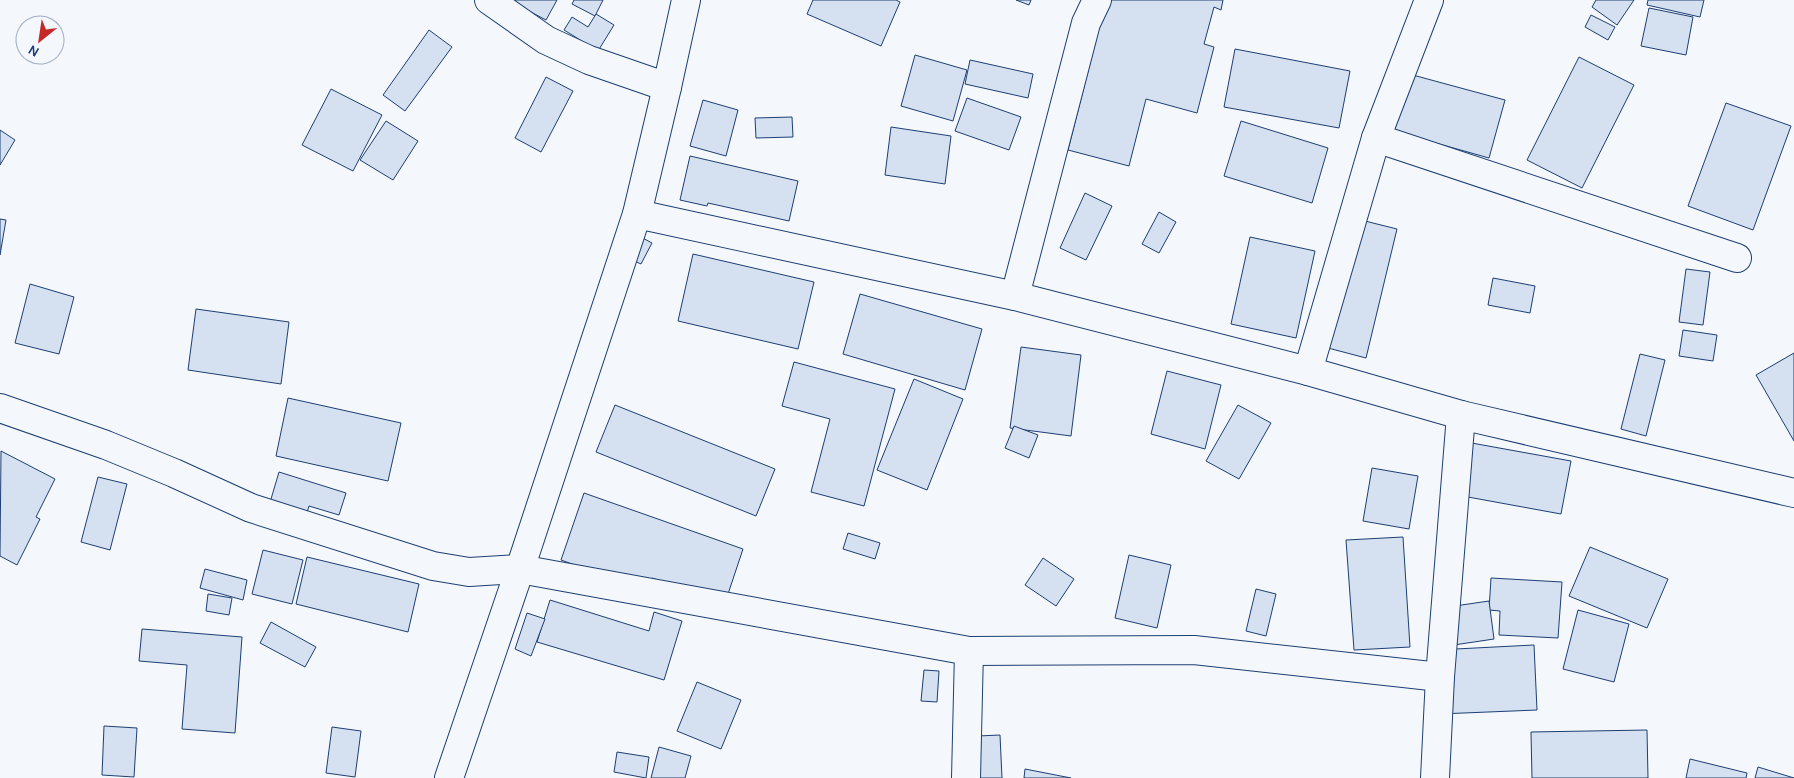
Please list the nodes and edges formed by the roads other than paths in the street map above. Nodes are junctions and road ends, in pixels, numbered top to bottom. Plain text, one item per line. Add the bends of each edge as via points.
1 (489, 0) edge
2 (686, 0) edge
3 (1097, 0) edge
4 (1429, 0) edge
5 (667, 87) junction
6 (1376, 138) junction
7 (637, 214) junction
8 (1738, 258) dead end
9 (1015, 296) junction
10 (1308, 371) junction
11 (0, 408) edge
12 (1461, 415) junction
13 (1794, 493) edge
14 (520, 569) junction
15 (969, 651) junction
16 (1440, 677) junction
17 (448, 778) edge
18 (966, 778) edge
19 (1435, 778) edge

1 - 5 street via 546,40 589,60
2 - 5 street
3 - 9 street via 1086,24
4 - 6 street
5 - 7 street
6 - 8 street
6 - 10 street
7 - 9 street
7 - 14 street
9 - 10 street
10 - 12 street
11 - 14 street via 106,445 251,508 433,566 469,572
12 - 13 street
12 - 16 street
14 - 15 street
14 - 17 street
15 - 16 street via 1194,650
15 - 18 street
16 - 19 street

